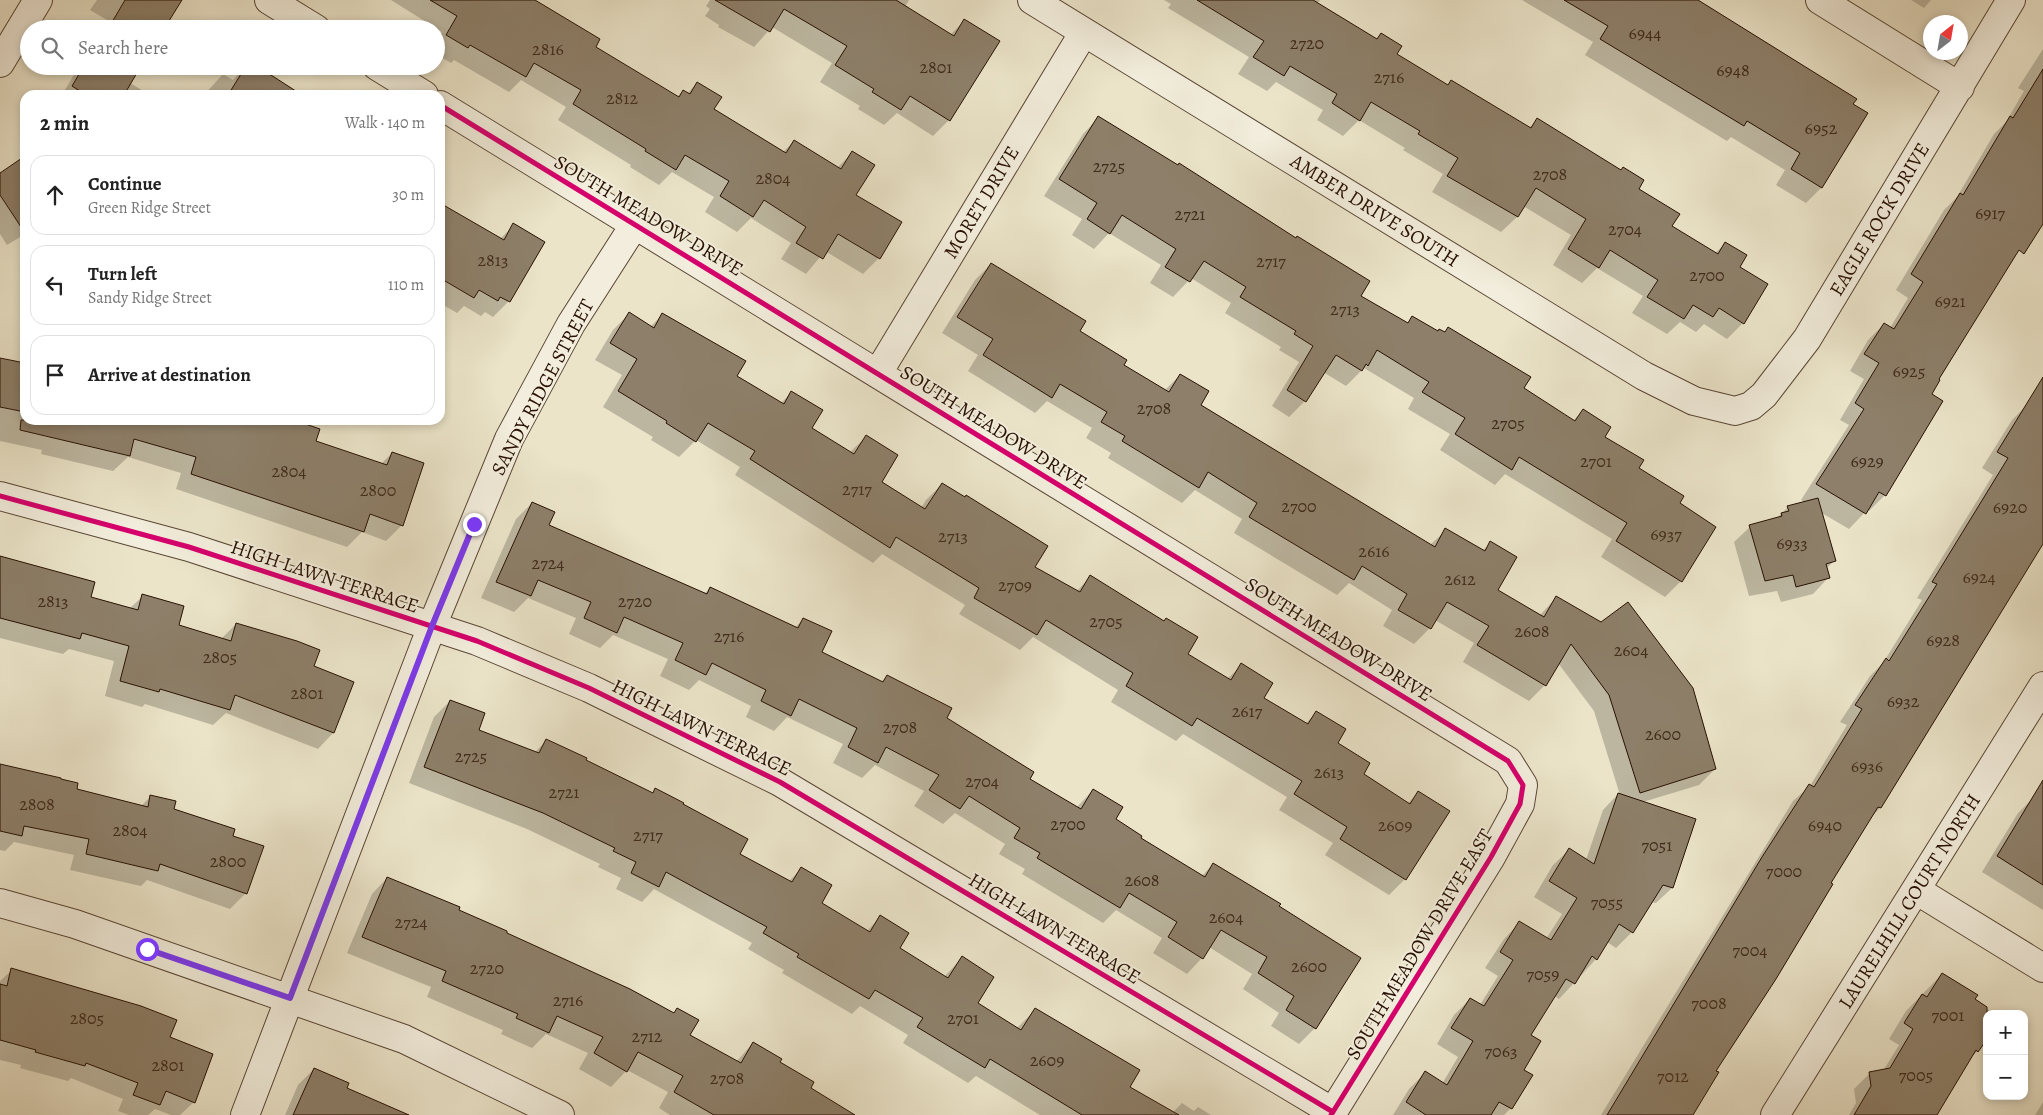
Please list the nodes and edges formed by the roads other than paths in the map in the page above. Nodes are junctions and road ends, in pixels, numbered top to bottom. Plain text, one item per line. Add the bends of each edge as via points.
1 (38, 0) edge
2 (269, 0) edge
3 (1032, 0) edge
4 (1820, 0) edge
5 (2011, 0) edge
6 (26, 20) edge
7 (301, 20) edge
8 (20, 30) edge
9 (1084, 32) junction
10 (0, 63) edge
11 (392, 75) edge
12 (1960, 87) junction
13 (416, 90) edge
14 (445, 108) edge
15 (635, 224) junction
16 (878, 373) junction
17 (1724, 408) joint
18 (0, 496) edge
19 (432, 626) junction
20 (2043, 686) edge
21 (1523, 784) joint
22 (1916, 890) junction
23 (0, 903) edge
24 (2043, 968) edge
25 (290, 998) junction
26 (1332, 1113) edge
27 (245, 1115) edge
28 (560, 1115) edge
29 (1775, 1115) edge

1 - 6 street
2 - 7 street
3 - 9 street, AMBER DRIVE SOUTH
4 - 12 street
5 - 12 street, EAGLE ROCK DRIVE
8 - 10 street
9 - 16 street, MORET DRIVE
9 - 17 street, AMBER DRIVE SOUTH via 1644,376 1694,401
11 - 13 street
12 - 17 street, EAGLE ROCK DRIVE via 1806,339 1764,395 1743,409
14 - 15 street, SOUTH MEADOW DRIVE
15 - 16 street, SOUTH MEADOW DRIVE
15 - 19 street, SANDY RIDGE STREET via 571,324 509,439
16 - 21 street, SOUTH MEADOW DRIVE via 1508,762
18 - 19 street, HIGH LAWN TERRACE via 188,547
19 - 25 street, SANDY RIDGE STREET
19 - 26 street, HIGH LAWN TERRACE via 477,641 589,688 780,782
20 - 22 street, LAURELHILL COURT NORTH
21 - 26 street, SOUTH MEADOW DRIVE EAST via 1520,804 1491,857
22 - 24 street
22 - 29 street, LAURELHILL COURT NORTH
23 - 25 street via 75,924
25 - 27 street, SANDY RIDGE STREET
25 - 28 street via 404,1039

